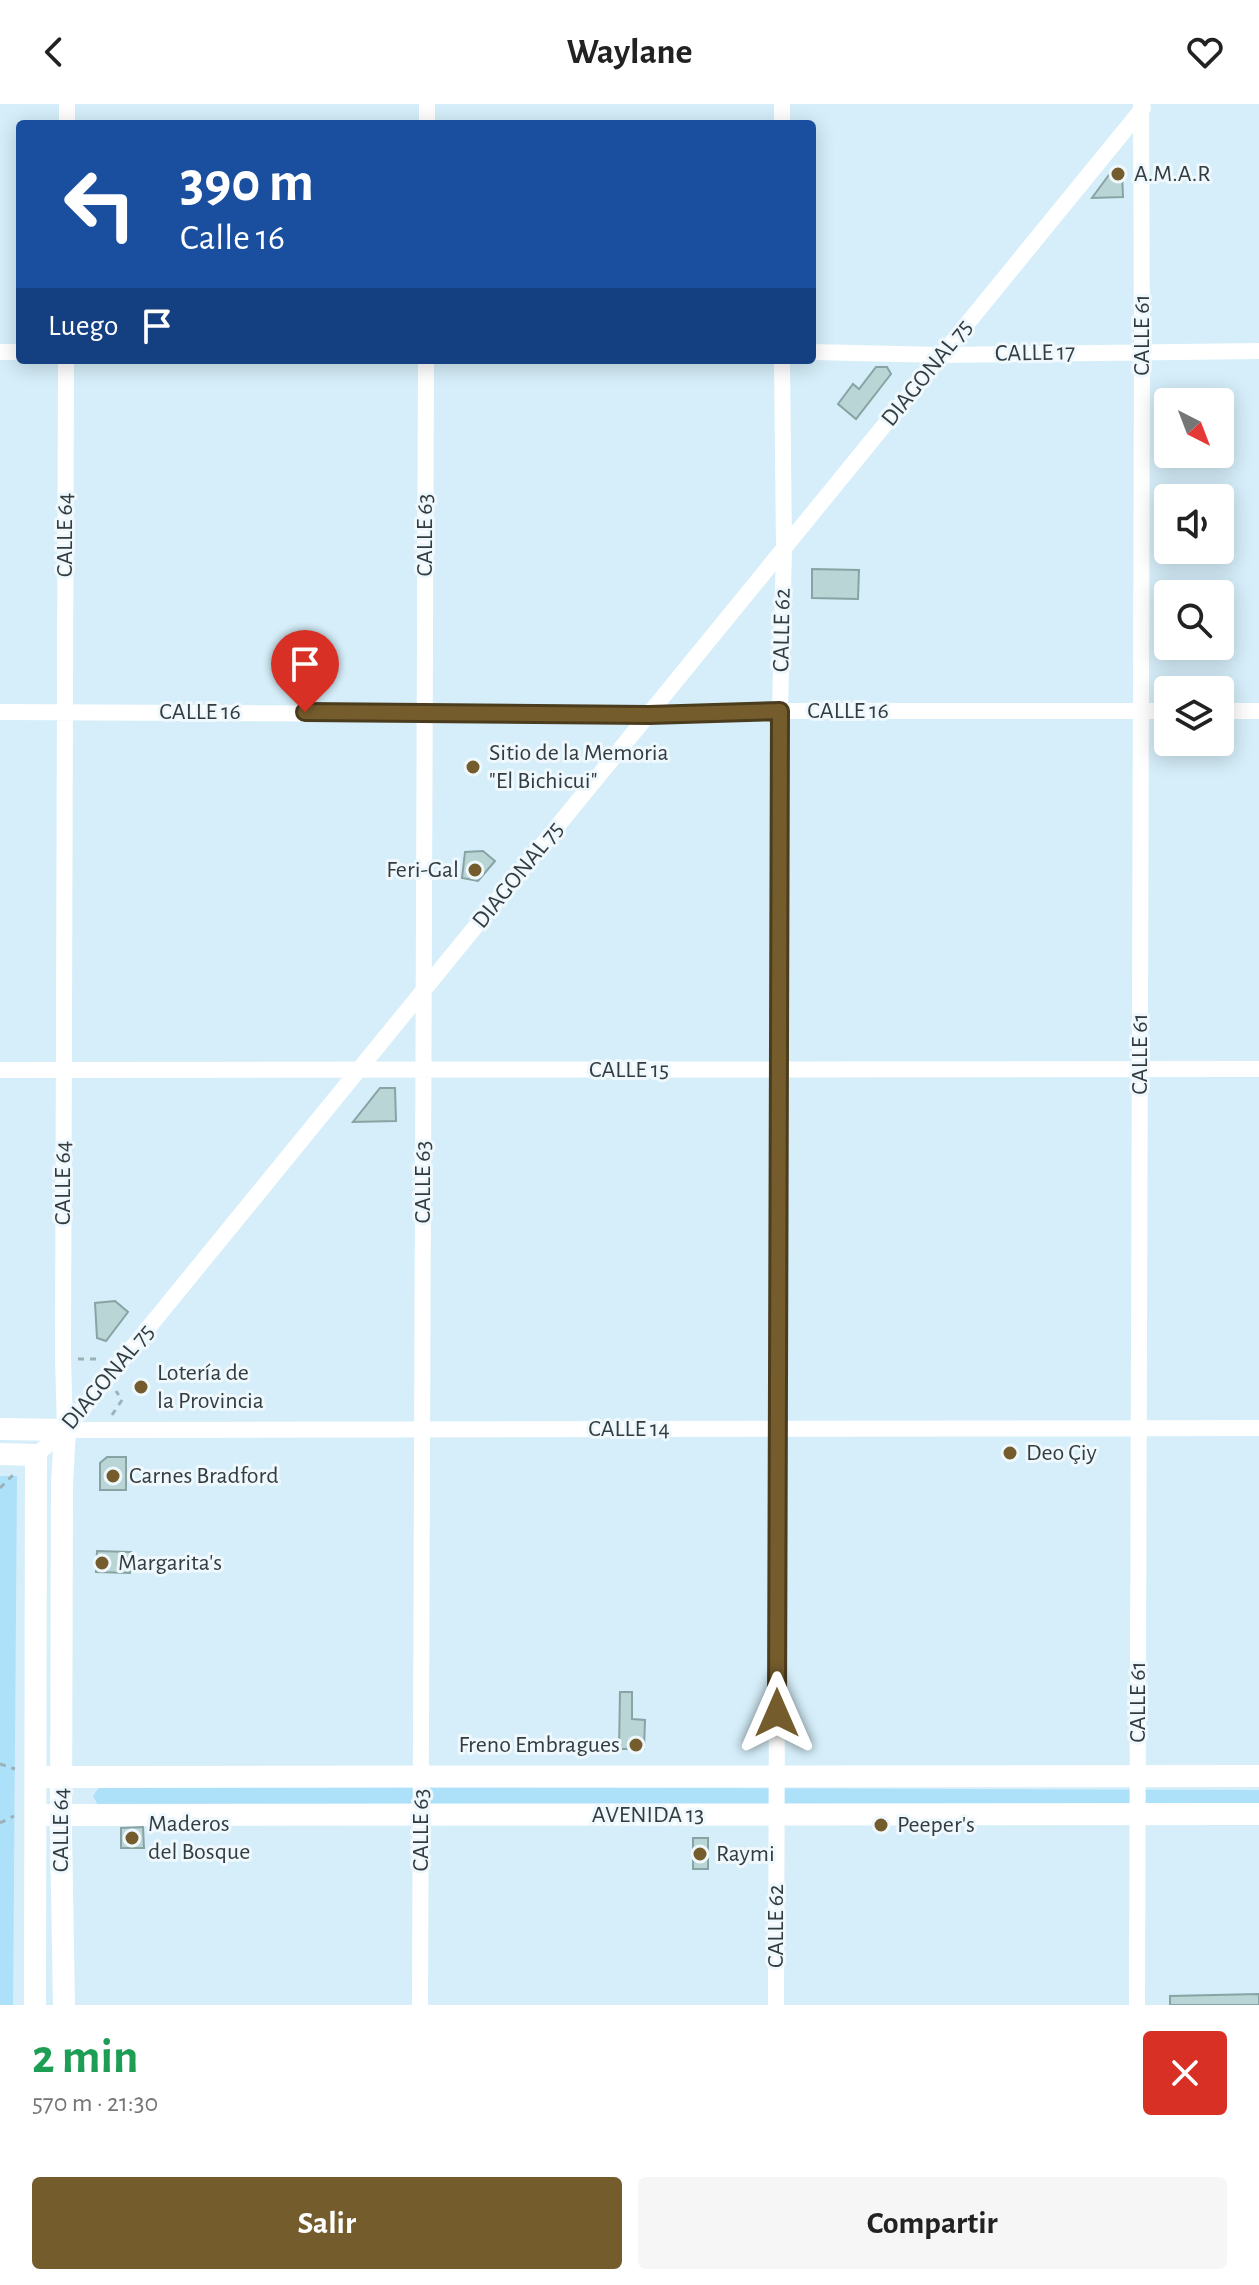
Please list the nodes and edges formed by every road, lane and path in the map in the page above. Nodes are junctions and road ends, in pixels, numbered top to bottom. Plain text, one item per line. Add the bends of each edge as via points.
1 (1143, 106) edge
2 (1142, 351) junction
3 (1259, 351) edge
4 (816, 352) edge
5 (942, 355) junction
6 (66, 364) edge
7 (426, 364) edge
8 (782, 364) edge
9 (784, 549) junction
10 (780, 711) junction
11 (1141, 711) junction
12 (1154, 711) edge
13 (1234, 711) edge
14 (1259, 711) edge
15 (0, 712) edge
16 (65, 712) junction
17 (425, 712) junction
18 (649, 715) junction
19 (422, 992) junction
20 (1140, 1069) junction
21 (1259, 1069) edge
22 (0, 1070) edge
23 (64, 1070) junction
24 (424, 1070) junction
25 (779, 1070) junction
26 (358, 1071) junction
27 (1139, 1428) junction
28 (1259, 1428) edge
29 (0, 1429) edge
30 (422, 1429) junction
31 (778, 1429) junction
32 (65, 1430) junction
33 (0, 1454) edge
34 (36, 1455) junction
35 (15, 1473) dead end
36 (0, 1488) edge
37 (0, 1764) edge
38 (28, 1774) junction
39 (1138, 1776) junction
40 (1259, 1776) edge
41 (61, 1777) junction
42 (421, 1777) junction
43 (777, 1777) junction
44 (1138, 1814) junction
45 (1259, 1814) edge
46 (28, 1815) junction
47 (421, 1815) junction
48 (777, 1815) junction
49 (61, 1816) junction
50 (0, 1823) edge
51 (35, 2005) edge
52 (64, 2005) edge
53 (420, 2005) edge
54 (776, 2005) edge
55 (1137, 2005) edge

1 - 2 street, CALLE 61
1 - 5 street, DIAGONAL 75
2 - 3 street, CALLE 17
2 - 5 street, CALLE 17
2 - 11 street, CALLE 61
4 - 5 street, CALLE 17
5 - 9 street, DIAGONAL 75
6 - 16 street, CALLE 64
7 - 17 street, CALLE 63
8 - 9 street, CALLE 62
9 - 10 street, CALLE 62
9 - 18 street, DIAGONAL 75
10 - 11 street, CALLE 16
10 - 18 street, CALLE 16
10 - 25 street, CALLE 62
11 - 12 street, CALLE 16
11 - 20 street, CALLE 61
13 - 14 street
15 - 16 street, CALLE 16
16 - 17 street, CALLE 16
16 - 23 street, CALLE 64
17 - 18 street, CALLE 16
17 - 19 street, CALLE 63
18 - 19 street, DIAGONAL 75
19 - 24 street, CALLE 63
19 - 26 street, DIAGONAL 75
20 - 21 street, CALLE 15
20 - 25 street, CALLE 15
20 - 27 street, CALLE 61
22 - 23 street, CALLE 15
23 - 26 street, CALLE 15
23 - 32 street, CALLE 64
24 - 25 street, CALLE 15
24 - 26 street, CALLE 15
24 - 30 street, CALLE 63
25 - 31 street, CALLE 62
26 - 32 street, DIAGONAL 75
27 - 28 street, CALLE 14
27 - 31 street, CALLE 14
27 - 39 street, CALLE 61
29 - 32 main road, CALLE 14
30 - 31 street, CALLE 14
30 - 32 street, CALLE 14
30 - 42 street, CALLE 63
31 - 43 street, CALLE 62
32 - 34 street, DIAGONAL 75
32 - 41 main road, CALLE 64
33 - 34 main road
34 - 38 main road, CALLE 64
35 - 36 path
37 - 38 path
38 - 41 main road, AVENIDA 13
38 - 46 main road, CALLE 64
39 - 40 main road, AVENIDA 13
39 - 43 main road, AVENIDA 13
39 - 44 street, CALLE 61
41 - 42 main road, AVENIDA 13
41 - 49 main road, CALLE 64
42 - 43 main road, AVENIDA 13
42 - 47 street, CALLE 63
43 - 48 street, CALLE 62
44 - 45 main road, AVENIDA 13
44 - 48 main road, AVENIDA 13
44 - 55 street, CALLE 61
46 - 49 main road, AVENIDA 13
46 - 50 path
46 - 51 main road, CALLE 64
47 - 48 main road, AVENIDA 13
47 - 49 main road, AVENIDA 13
47 - 53 street, CALLE 63
48 - 54 street, CALLE 62
49 - 52 main road, CALLE 64

